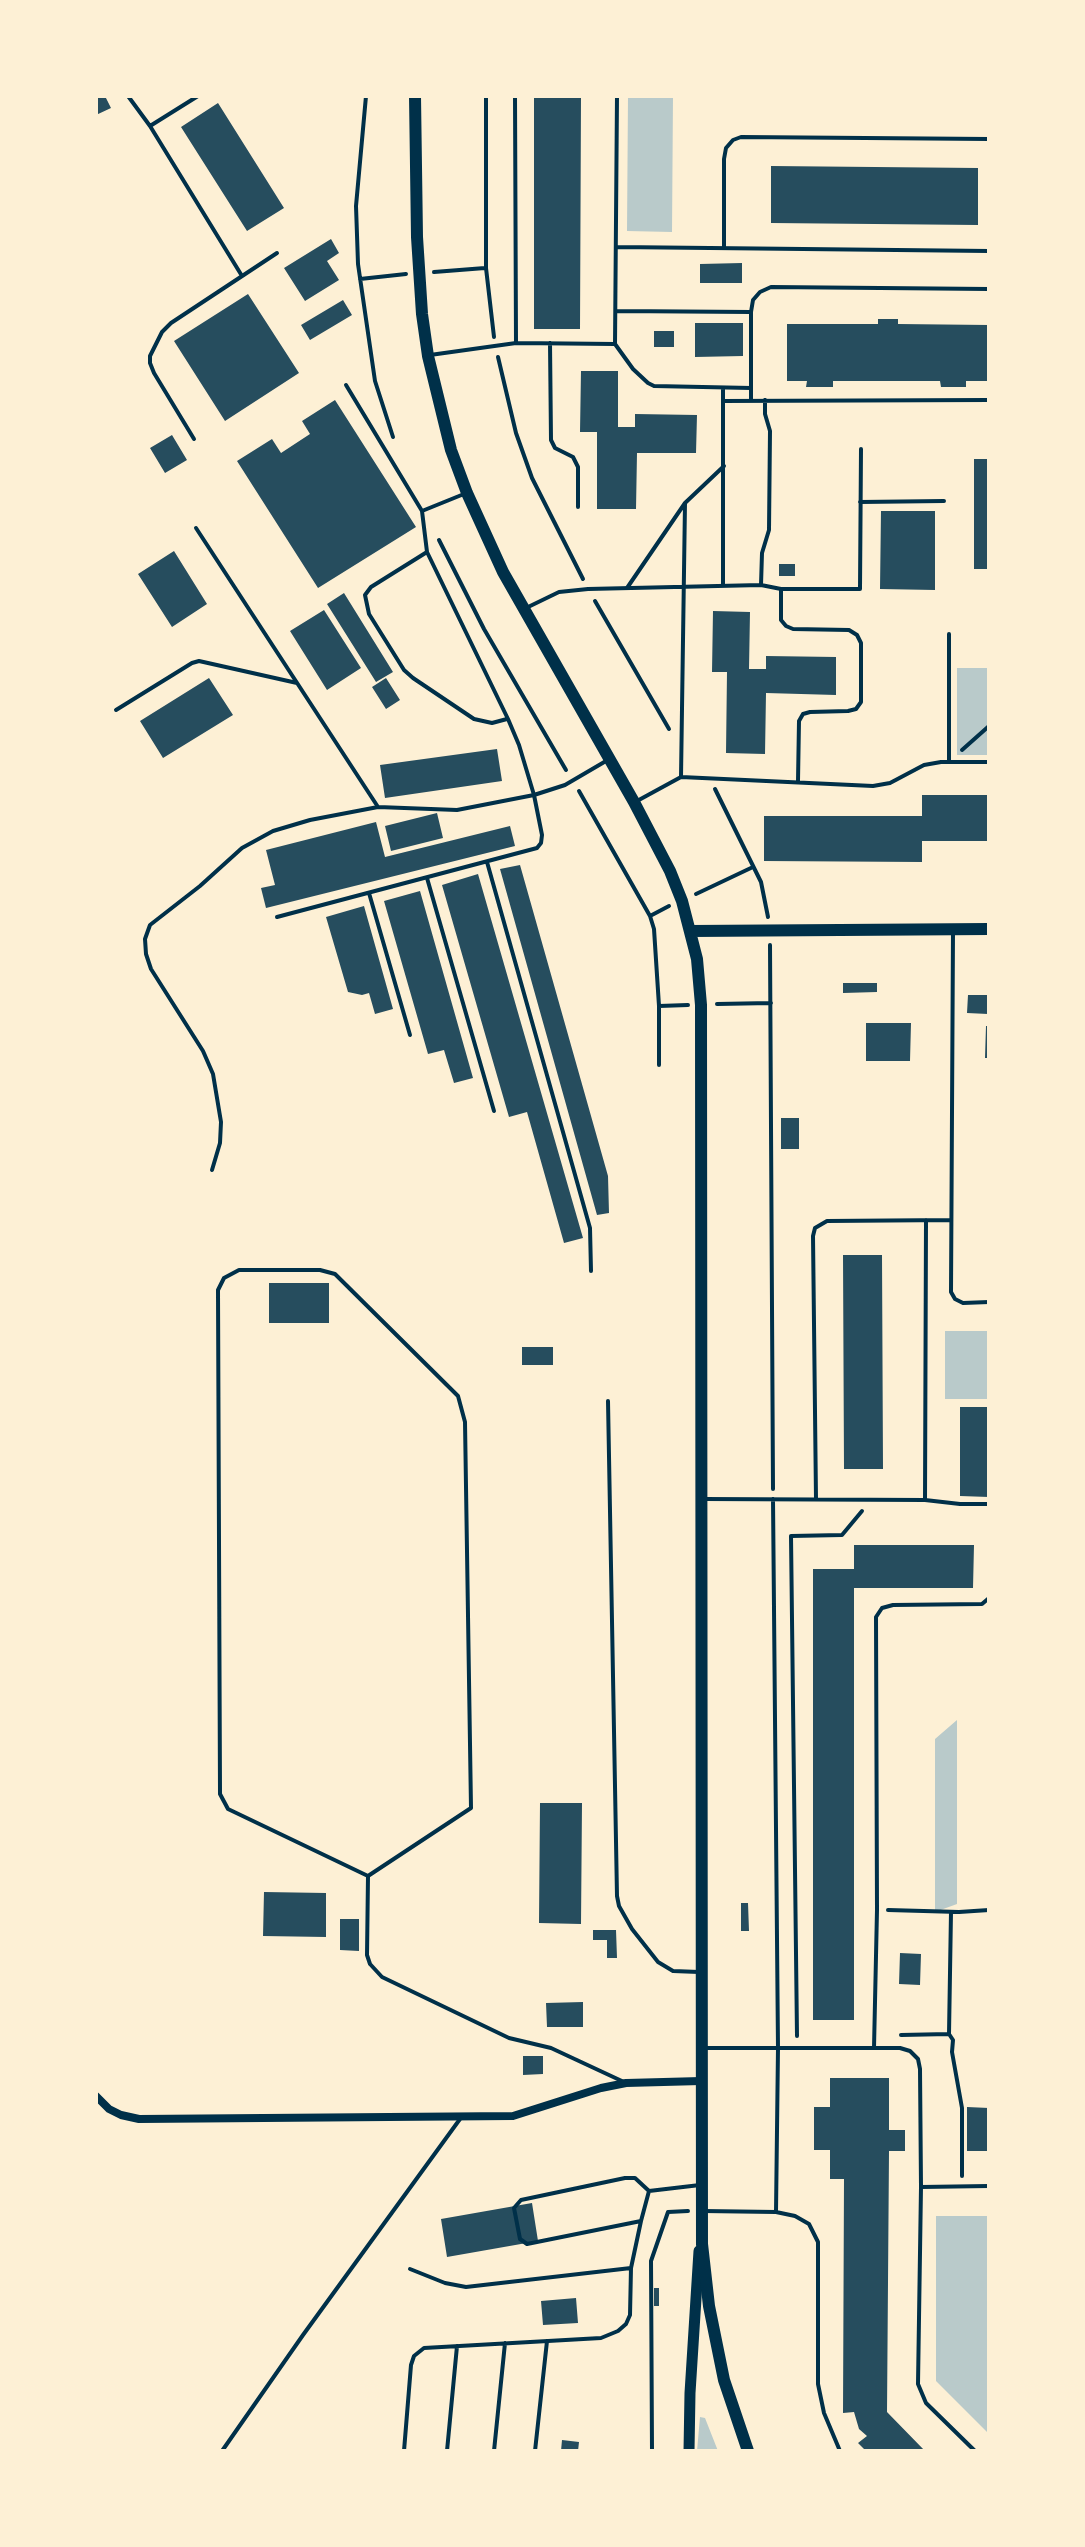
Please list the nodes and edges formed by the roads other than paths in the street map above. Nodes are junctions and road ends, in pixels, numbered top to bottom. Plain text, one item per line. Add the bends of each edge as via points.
1 (128, 96) edge
2 (198, 96) edge
3 (415, 96) edge
4 (515, 96) edge
5 (617, 96) edge
6 (150, 126) junction
7 (989, 139) edge
8 (617, 247) junction
9 (724, 248) junction
10 (989, 251) edge
11 (277, 253) dead end
12 (242, 276) junction
13 (989, 289) edge
14 (616, 311) junction
15 (751, 312) junction
16 (516, 343) junction
17 (550, 343) junction
18 (615, 344) junction
19 (428, 356) junction
20 (346, 385) dead end
21 (723, 387) junction
22 (751, 388) junction
23 (751, 400) junction
24 (765, 400) junction
25 (989, 400) edge
26 (723, 401) junction
27 (194, 439) dead end
28 (861, 449) dead end
29 (724, 466) junction
30 (467, 493) junction
31 (944, 501) dead end
32 (860, 502) junction
33 (685, 503) junction
34 (578, 507) dead end
35 (424, 510) junction
36 (196, 528) dead end
37 (427, 552) junction
38 (761, 585) junction
39 (723, 586) junction
40 (684, 587) junction
41 (627, 588) junction
42 (781, 589) junction
43 (523, 610) junction
44 (949, 634) dead end
45 (297, 683) junction
46 (116, 710) dead end
47 (508, 719) junction
48 (610, 759) junction
49 (949, 762) junction
50 (989, 762) edge
51 (681, 777) junction
52 (798, 782) junction
53 (534, 795) junction
54 (634, 802) junction
55 (378, 807) junction
56 (487, 862) junction
57 (427, 878) junction
58 (369, 893) junction
59 (277, 917) dead end
60 (953, 929) junction
61 (989, 929) edge
62 (691, 931) junction
63 (410, 1035) dead end
64 (494, 1111) dead end
65 (212, 1170) dead end
66 (926, 1220) junction
67 (951, 1220) junction
68 (591, 1271) dead end
69 (989, 1302) edge
70 (608, 1401) dead end
71 (701, 1499) junction
72 (773, 1499) junction
73 (816, 1499) junction
74 (925, 1500) junction
75 (989, 1504) edge
76 (989, 1598) edge
77 (368, 1876) junction
78 (701, 1972) junction
79 (701, 2048) junction
80 (778, 2048) junction
81 (874, 2048) junction
82 (701, 2081) junction
83 (626, 2083) junction
84 (96, 2096) edge
85 (462, 2117) junction
86 (701, 2185) junction
87 (989, 2186) edge
88 (921, 2187) junction
89 (649, 2191) junction
90 (702, 2211) junction
91 (776, 2212) junction
92 (641, 2221) junction
93 (631, 2268) junction
94 (410, 2269) dead end
95 (547, 2341) junction
96 (505, 2343) junction
97 (457, 2346) junction
98 (222, 2451) edge
99 (404, 2451) edge
100 (447, 2451) edge
101 (494, 2451) edge
102 (535, 2451) edge
103 (689, 2451) edge
104 (748, 2451) edge
105 (840, 2451) edge
106 (975, 2451) edge

1 - 6 lane
2 - 6 lane
3 - 19 main road via 417,237
4 - 16 lane
5 - 8 lane
6 - 12 lane
7 - 9 lane via 733,140 724,159
8 - 9 lane
8 - 14 lane
9 - 10 lane
11 - 12 lane
12 - 27 lane via 171,323 150,356 154,373
13 - 15 lane via 771,287 753,300
14 - 15 lane
14 - 18 lane
15 - 22 lane
16 - 17 lane
16 - 19 lane
17 - 18 lane
17 - 34 lane via 551,440 578,467
18 - 21 lane via 648,383
19 - 30 main road
20 - 35 lane
21 - 22 lane
21 - 26 lane
22 - 23 lane
23 - 24 lane
23 - 26 lane
24 - 25 lane
24 - 38 lane via 770,431 769,530
26 - 29 lane
28 - 32 lane
29 - 33 lane
29 - 39 lane
30 - 35 lane
30 - 43 main road
31 - 32 lane
32 - 42 lane via 860,589
33 - 40 lane
33 - 41 lane
35 - 37 lane
36 - 45 lane
37 - 47 lane
37 - 47 lane via 371,587 365,595 369,614 413,678 474,719
38 - 39 lane
38 - 42 lane
39 - 40 lane
40 - 41 lane
40 - 51 lane
41 - 43 lane via 559,592
42 - 52 lane via 781,620 786,626 849,630 861,643 861,702 848,711 803,714
43 - 48 main road
44 - 49 lane
45 - 46 lane via 199,661
45 - 55 lane
47 - 53 lane
48 - 53 lane via 559,788
48 - 54 main road
49 - 50 lane
49 - 52 lane via 924,765 873,786
51 - 52 lane
51 - 54 lane
53 - 55 lane via 457,810
53 - 56 lane via 541,843
54 - 62 main road via 670,871
55 - 65 lane via 310,820 254,840 150,925 145,939 151,969 213,1074 221,1122
56 - 57 lane
56 - 68 lane via 590,1228
57 - 58 lane
57 - 64 lane
58 - 59 lane
58 - 63 lane
60 - 61 main road
60 - 62 main road
60 - 67 lane
62 - 71 main road via 700,986
66 - 67 lane
66 - 73 lane via 827,1221 815,1228
66 - 74 lane
67 - 69 lane via 951,1292 963,1303
70 - 78 lane via 617,1896 632,1929 658,1962 673,1971
71 - 72 lane
71 - 78 main road
72 - 73 lane
72 - 80 lane
73 - 74 lane
74 - 75 lane
76 - 81 lane via 982,1604 893,1605 876,1617
77 - 77 lane via 471,1808 465,1422 458,1396 335,1274 239,1270 224,1278 218,1290 220,1794 228,1809
77 - 83 lane via 367,1955 382,1977 509,2038 551,2048
78 - 79 main road
79 - 80 lane
79 - 82 main road
80 - 81 lane
80 - 91 lane
81 - 88 lane via 900,2048 918,2059
82 - 83 street
82 - 86 main road
83 - 85 street via 513,2116
84 - 85 street via 109,2109 139,2119
85 - 98 lane
86 - 89 lane
86 - 90 main road
87 - 88 lane
88 - 106 lane via 918,2384 926,2403
89 - 92 lane
89 - 92 lane via 635,2178 625,2178 521,2200 514,2208 520,2239 527,2244
90 - 91 lane
90 - 103 street
90 - 104 main road via 717,2349
91 - 105 lane via 809,2224 818,2242 818,2384
92 - 93 lane
93 - 94 lane via 466,2287
93 - 95 lane via 630,2315 618,2331 601,2338
95 - 96 lane
95 - 102 lane
96 - 97 lane
96 - 101 lane
97 - 99 lane via 424,2348 414,2356
97 - 100 lane

